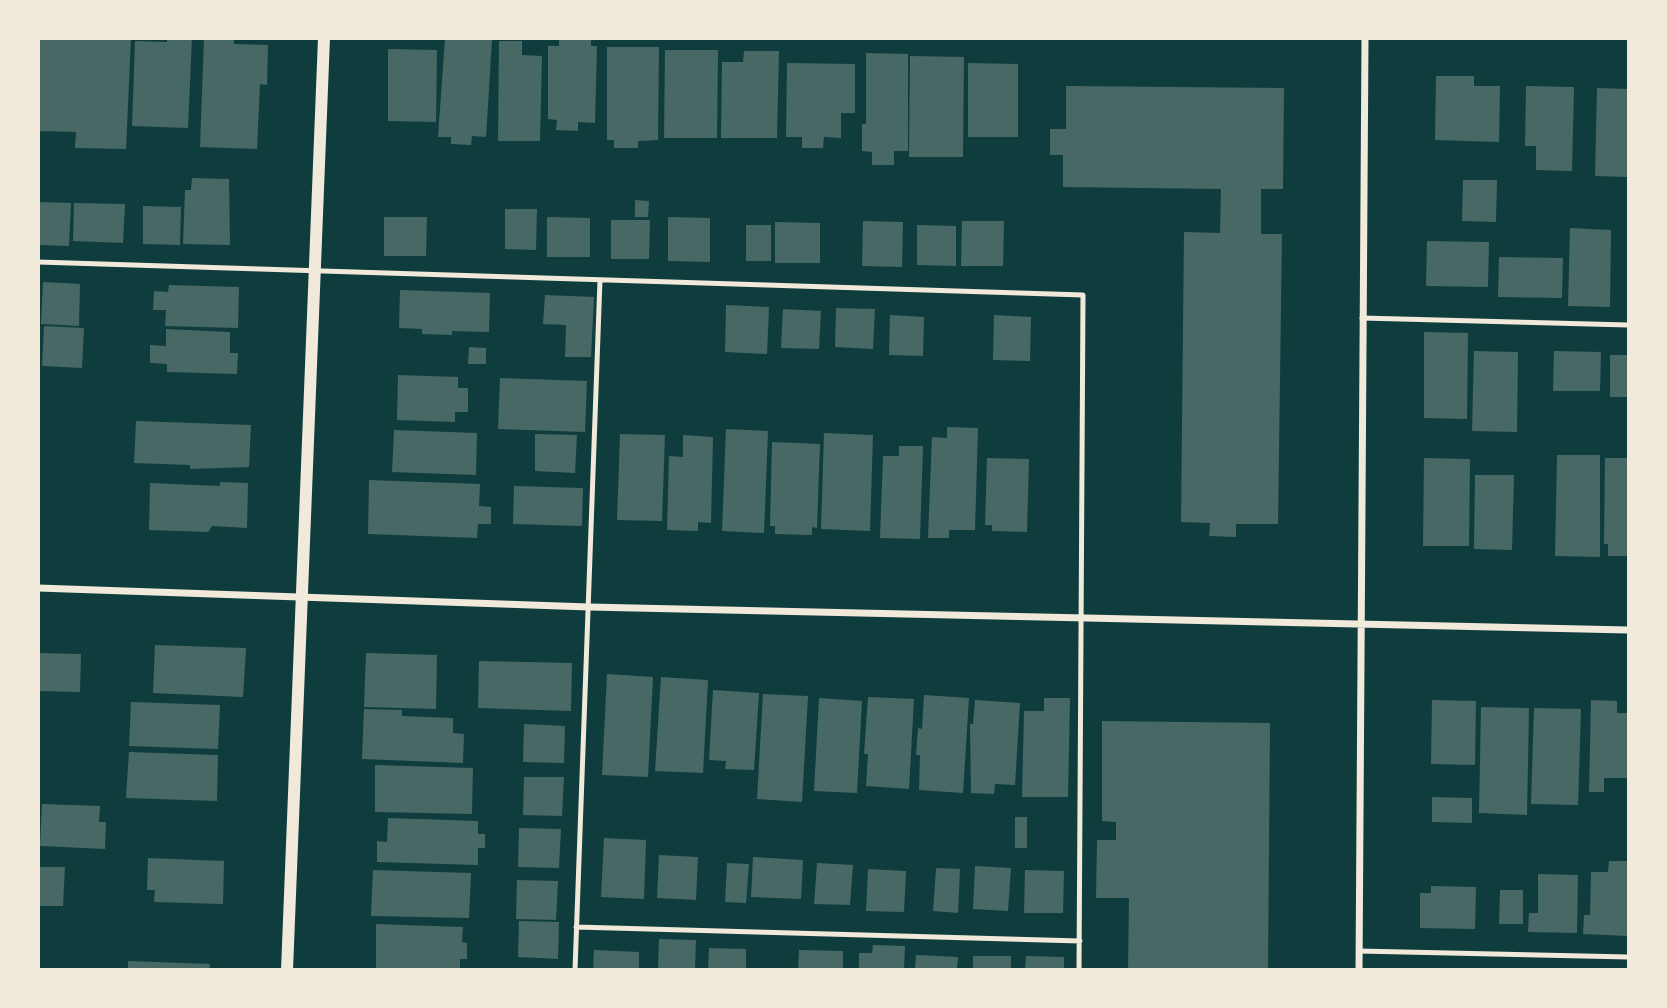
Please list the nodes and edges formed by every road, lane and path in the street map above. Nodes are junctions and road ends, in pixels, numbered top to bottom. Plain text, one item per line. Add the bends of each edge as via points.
1 (324, 38) edge
2 (1365, 38) edge
3 (38, 262) edge
4 (314, 270) junction
5 (600, 280) junction
6 (1362, 318) junction
7 (1629, 325) edge
8 (38, 587) edge
9 (302, 598) junction
10 (589, 607) junction
11 (1083, 615) junction
12 (1362, 622) junction
13 (1629, 630) edge
14 (576, 927) junction
15 (1080, 941) junction
16 (1359, 951) junction
17 (1629, 957) edge
18 (287, 970) edge
19 (575, 970) edge
20 (1079, 970) edge
21 (1359, 970) edge

1 - 4 street
2 - 6 street
3 - 4 lane
4 - 5 lane
4 - 9 street
5 - 10 lane
5 - 11 lane via 1083,295
6 - 7 lane
6 - 12 street
8 - 9 street
9 - 10 street
9 - 18 street
10 - 11 street
10 - 14 lane
11 - 12 street
11 - 15 lane
12 - 13 street
12 - 16 street
14 - 15 lane
14 - 19 lane
15 - 20 lane
16 - 17 lane
16 - 21 street

